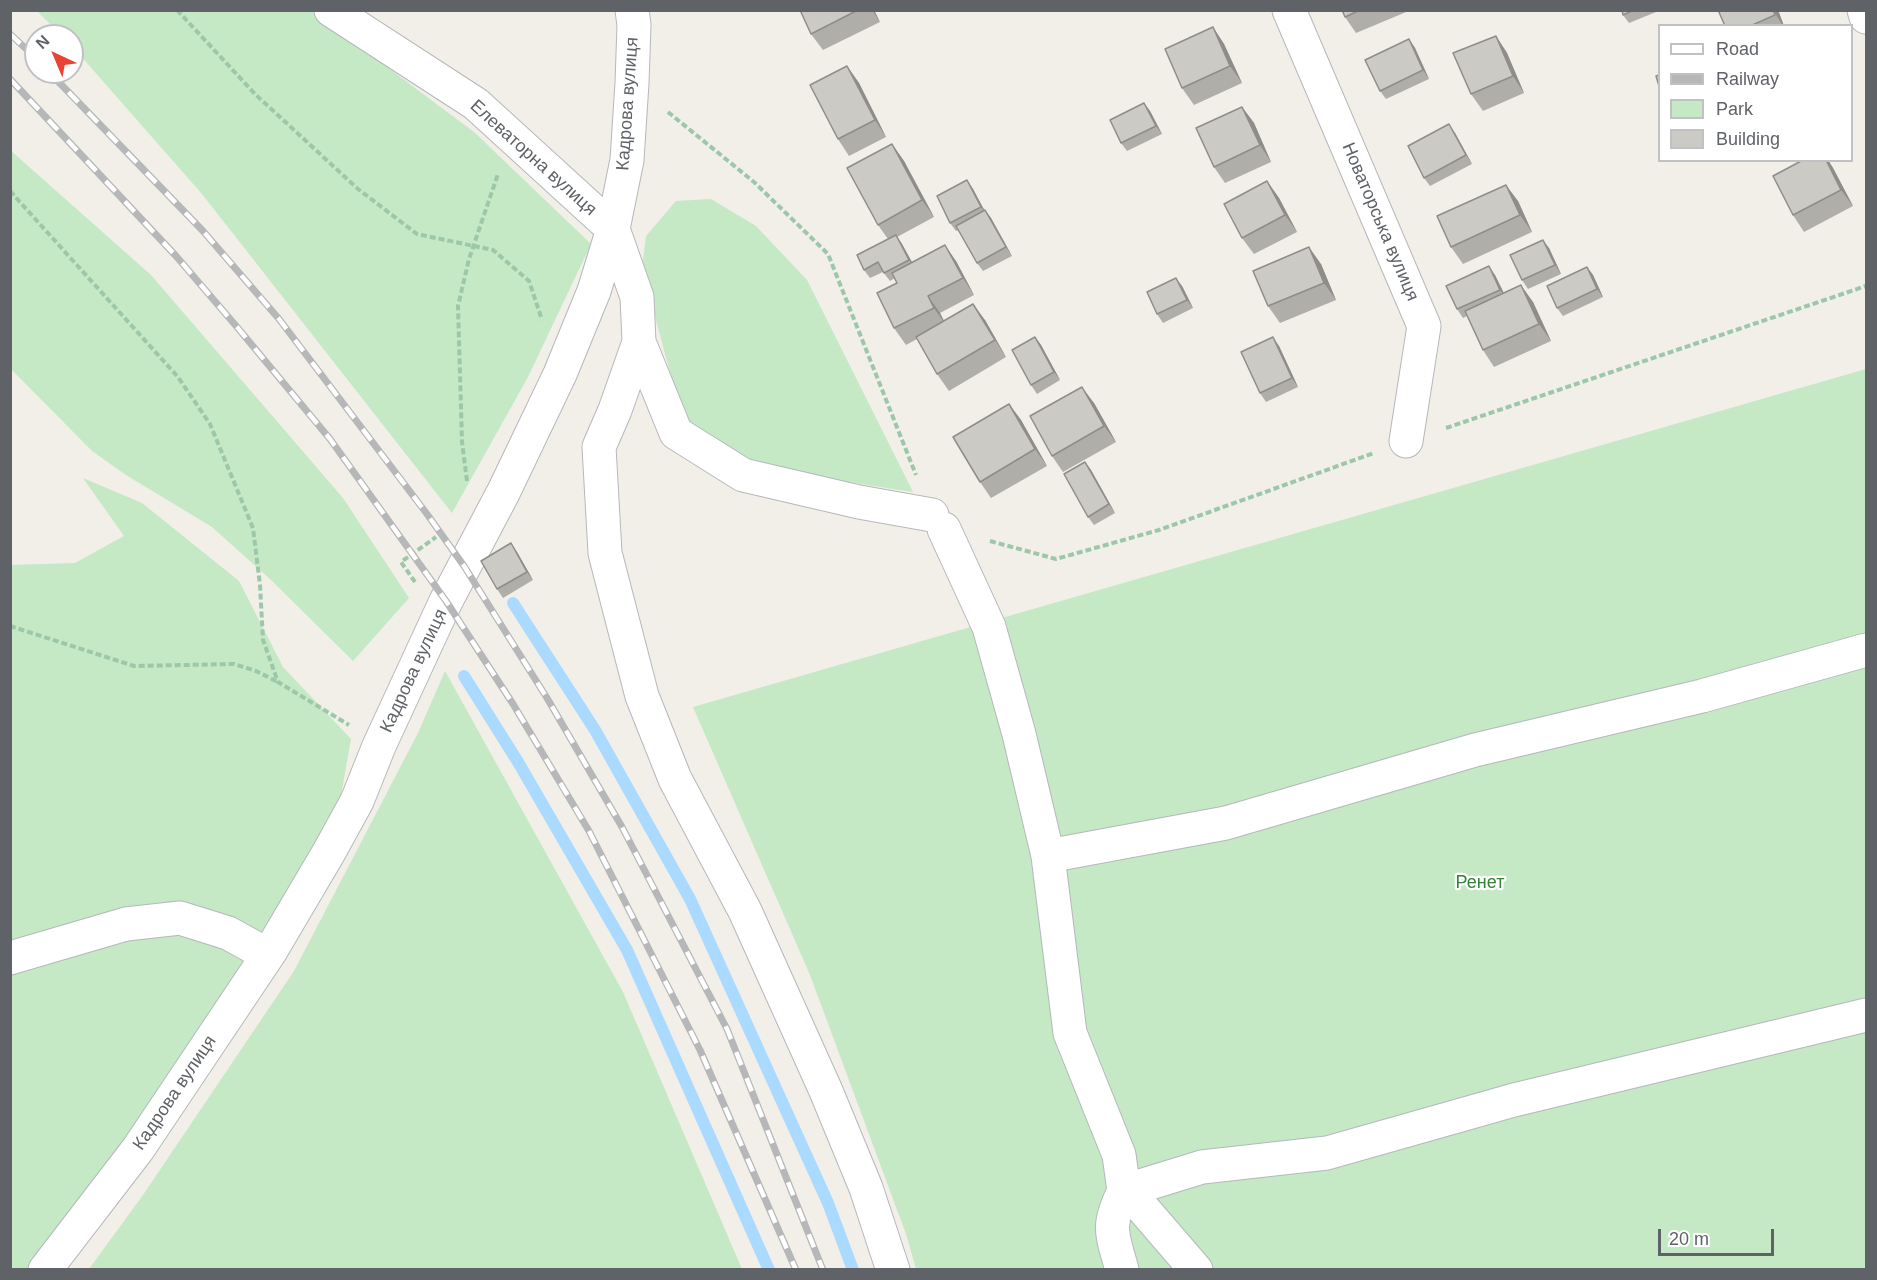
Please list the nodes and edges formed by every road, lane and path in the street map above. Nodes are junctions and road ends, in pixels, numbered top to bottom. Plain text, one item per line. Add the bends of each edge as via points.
1 (177, 10) edge
2 (331, 10) edge
3 (632, 10) edge
4 (1290, 10) edge
5 (1864, 10) edge
6 (1866, 17) edge
7 (632, 83) junction
8 (510, 135) junction
9 (10, 191) edge
10 (613, 229) junction
11 (474, 245) junction
12 (1866, 286) edge
13 (543, 322) dead end
14 (639, 342) junction
15 (1406, 441) junction
16 (468, 488) dead end
17 (938, 522) junction
18 (441, 534) dead end
19 (420, 589) dead end
20 (10, 626) edge
21 (1866, 650) edge
22 (278, 682) junction
23 (379, 746) junction
24 (1048, 856) junction
25 (270, 952) junction
26 (10, 957) edge
27 (1866, 1015) edge
28 (1124, 1191) junction
29 (45, 1269) edge
30 (893, 1269) edge
31 (1122, 1269) edge
32 (1196, 1269) edge

1 - 11 path via 255,94 358,189 417,234
2 - 8 street, Елеваторна вулиця via 476,104
3 - 7 street, Кадрова вулиця
4 - 15 street, Новаторська вулиця via 1424,326
5 - 6 street
7 - 10 street, Кадрова вулиця via 627,160
7 - 17 path via 754,182 828,254
8 - 10 street, Елеваторна вулиця
8 - 11 path
9 - 22 path via 178,377 210,424 253,528 263,640
10 - 14 street via 637,297
10 - 23 street, Кадрова вулиця via 594,291 560,374 446,601
11 - 13 path via 493,250 529,281
11 - 16 path via 458,306 462,442
12 - 15 path
14 - 17 street via 676,433 743,475
14 - 30 street via 599,447 605,554 642,696 675,779 744,911 826,1090 866,1188
15 - 17 path via 1160,530 1056,559
17 - 24 street via 989,627
18 - 19 path via 401,562
20 - 22 path via 134,666 234,664
21 - 24 street via 1702,696 1475,750 1226,823
22 - 23 path
23 - 25 street, Кадрова вулиця via 357,801
24 - 28 street via 1070,1033 1119,1155
25 - 26 street via 180,918 126,924
25 - 29 street, Кадрова вулиця via 138,1149
27 - 28 street via 1514,1100 1327,1153 1202,1167
28 - 31 street via 1111,1229
28 - 32 street

